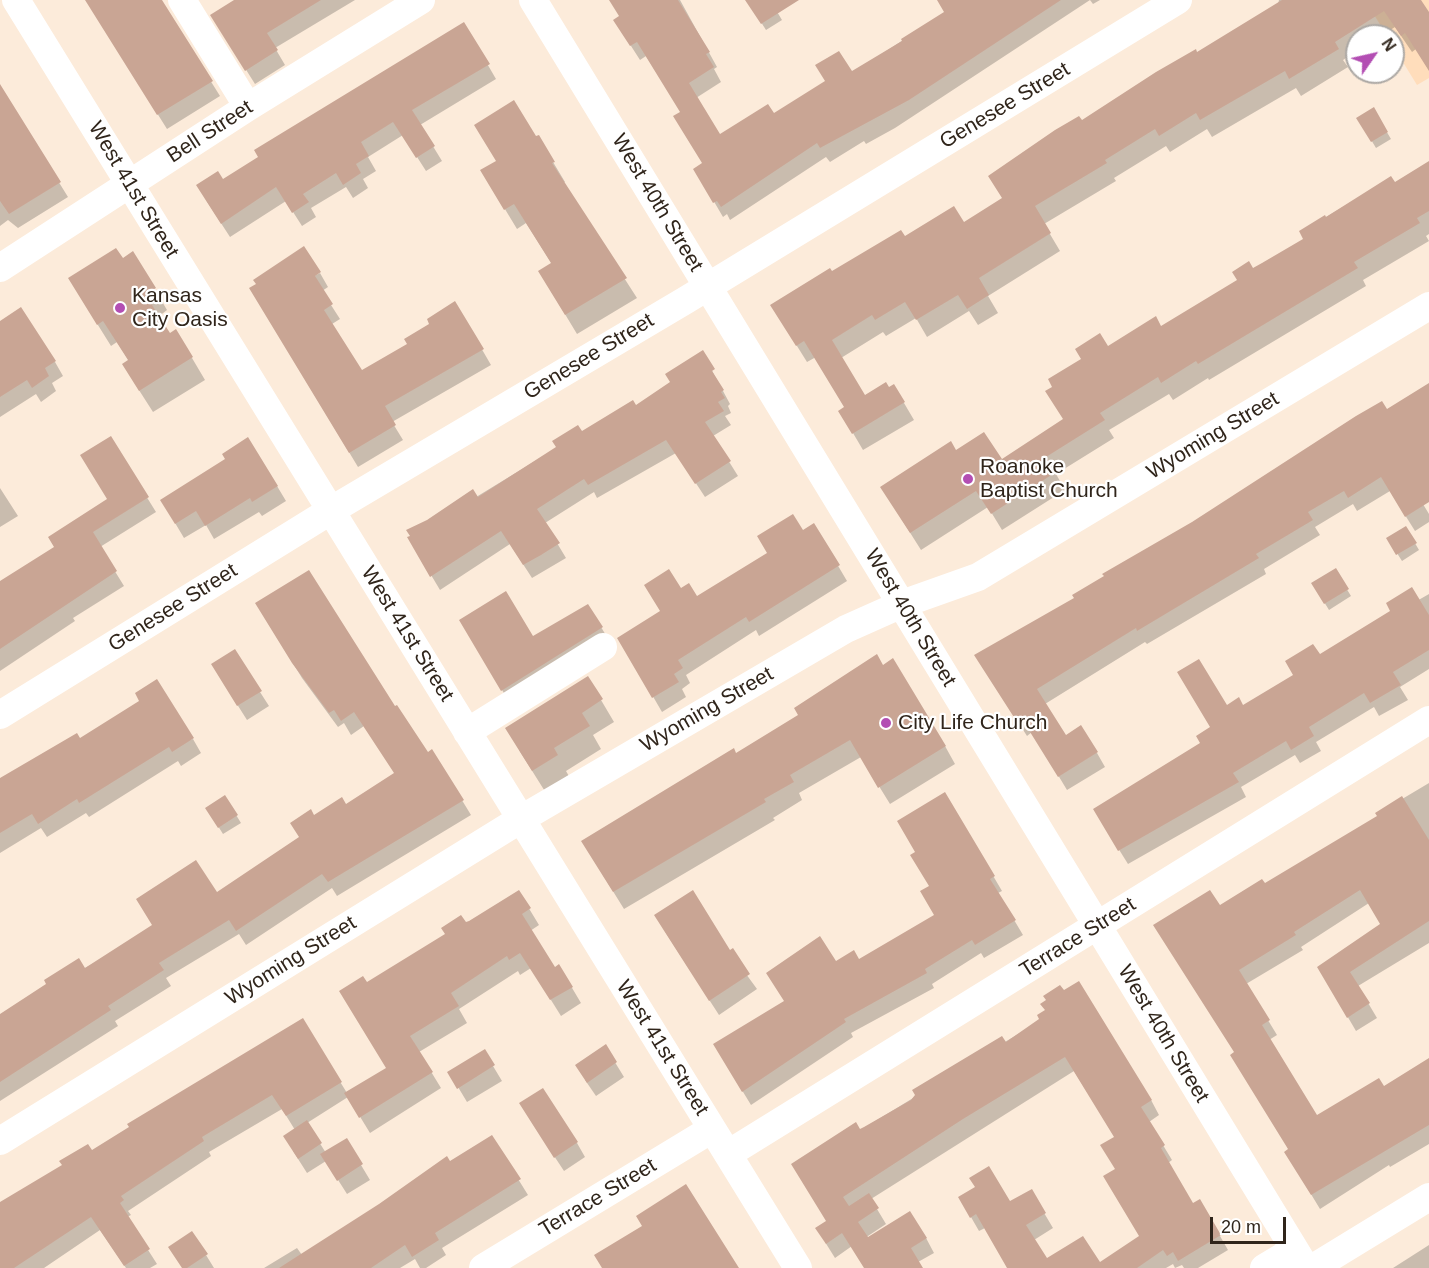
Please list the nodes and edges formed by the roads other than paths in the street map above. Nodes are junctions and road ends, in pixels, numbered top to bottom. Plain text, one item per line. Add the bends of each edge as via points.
1 (16, 0) edge
2 (182, 0) edge
3 (421, 0) edge
4 (533, 0) edge
5 (1178, 0) edge
6 (248, 107) junction
7 (130, 184) junction
8 (0, 268) edge
9 (708, 286) junction
10 (1429, 306) edge
11 (330, 511) junction
12 (902, 604) junction
13 (603, 647) dead end
14 (0, 715) edge
15 (1429, 720) edge
16 (467, 732) junction
17 (521, 819) junction
18 (1097, 926) junction
19 (712, 1129) junction
20 (0, 1141) edge
21 (728, 1154) junction
22 (1429, 1197) edge
23 (1304, 1262) edge
24 (483, 1268) edge
25 (798, 1268) edge
26 (1264, 1268) edge

1 - 7 street, West 41st Street
2 - 6 street
3 - 6 street, Bell Street
4 - 9 street, West 40th Street
5 - 9 street, Genesee Street
6 - 7 street, Bell Street
7 - 8 street, Bell Street
7 - 11 street, West 41st Street
9 - 11 street, Genesee Street
9 - 12 street, West 40th Street
10 - 12 street, Wyoming Street via 978,577
11 - 14 street, Genesee Street
11 - 16 street, West 41st Street
12 - 17 street, Wyoming Street via 846,628
12 - 18 street, West 40th Street
13 - 16 street
15 - 18 street, Terrace Street
16 - 17 street, West 41st Street
17 - 19 street, West 41st Street
17 - 20 street, Wyoming Street
18 - 21 street, Terrace Street
18 - 23 street, West 40th Street
19 - 21 street, West 41st Street
19 - 24 street, Terrace Street
21 - 25 street, West 41st Street
22 - 23 street
23 - 26 street

